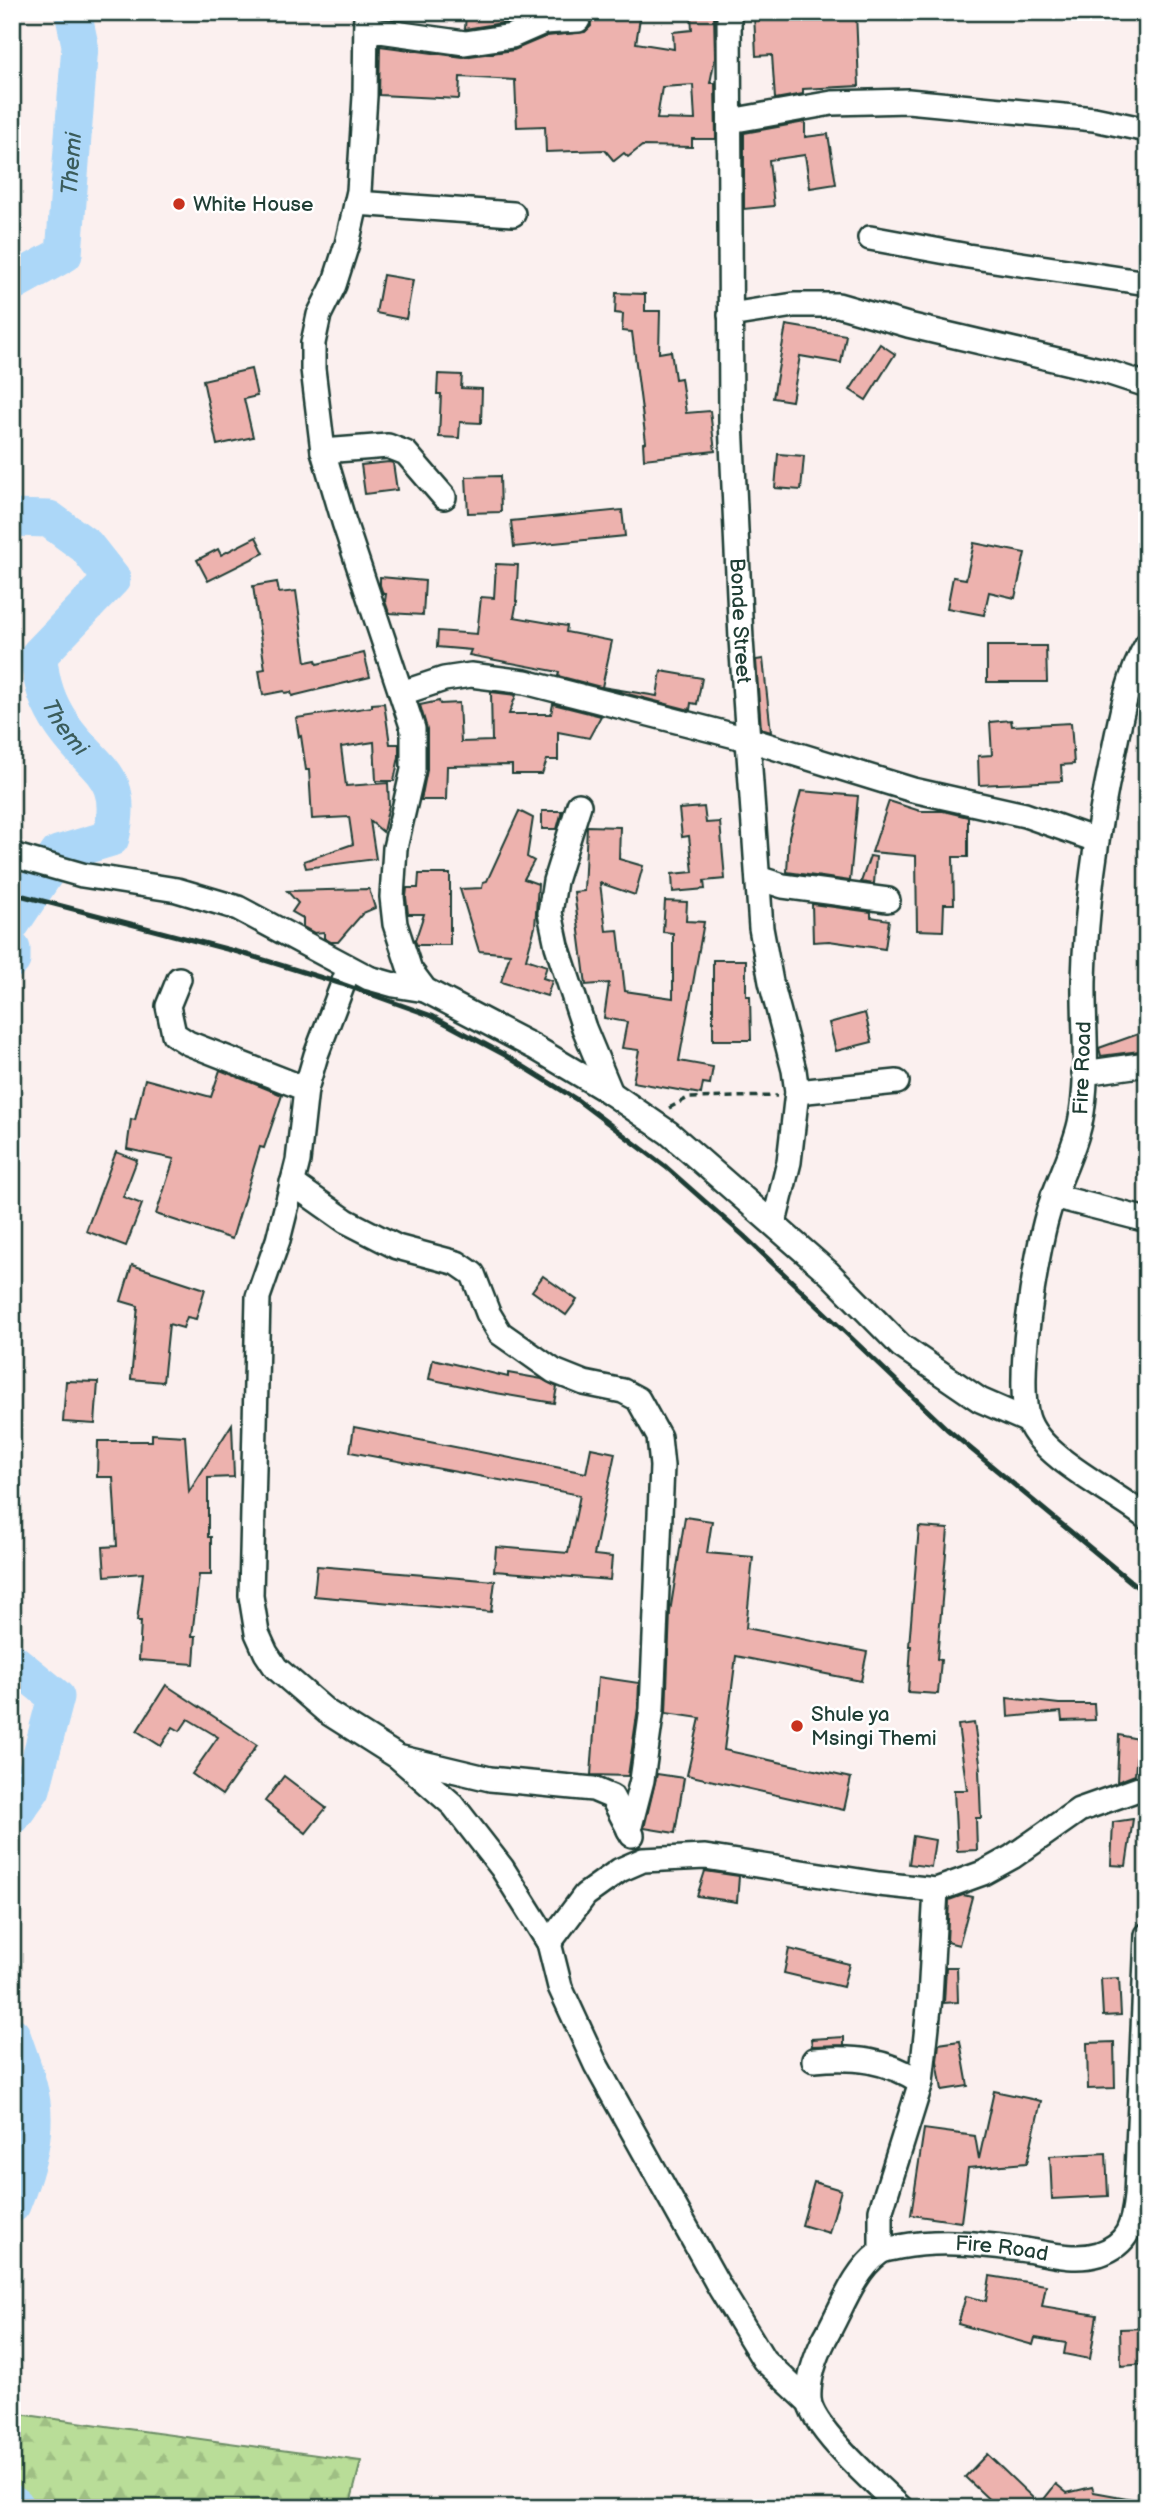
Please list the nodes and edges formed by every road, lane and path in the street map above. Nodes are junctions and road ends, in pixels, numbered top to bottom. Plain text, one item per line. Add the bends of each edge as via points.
1 (729, 12) edge
2 (366, 20) edge
3 (578, 20) dead end
4 (730, 121) junction
5 (1147, 130) edge
6 (356, 203) junction
7 (513, 214) dead end
8 (870, 238) dead end
9 (1147, 283) edge
10 (730, 315) junction
11 (1147, 385) edge
12 (323, 451) junction
13 (444, 497) dead end
14 (1144, 652) edge
15 (402, 693) junction
16 (747, 739) junction
17 (579, 805) dead end
18 (1096, 840) junction
19 (12, 855) edge
20 (758, 878) junction
21 (888, 900) dead end
22 (349, 968) junction
23 (178, 979) dead end
24 (425, 990) junction
25 (1147, 1064) edge
26 (1084, 1073) junction
27 (897, 1082) dead end
28 (306, 1088) junction
29 (611, 1093) junction
30 (797, 1094) junction
31 (659, 1109) dead end
32 (292, 1183) junction
33 (1053, 1196) junction
34 (1147, 1220) edge
35 (774, 1223) junction
36 (1028, 1421) junction
37 (1147, 1518) edge
38 (398, 1757) junction
39 (1147, 1786) edge
40 (629, 1830) junction
41 (643, 1860) junction
42 (936, 1890) junction
43 (1147, 1935) edge
44 (549, 1943) junction
45 (814, 2060) dead end
46 (921, 2082) junction
47 (881, 2251) junction
48 (809, 2402) junction
49 (901, 2508) edge

1 - 4 street, Bonde Street
2 - 3 street via 466,43 512,36 544,22
2 - 6 street via 362,160
4 - 5 street via 832,103 908,101 1094,119
4 - 10 street, Bonde Street
6 - 7 street
6 - 12 street via 313,343
8 - 9 street
10 - 11 street via 794,305 838,305
10 - 16 street, Bonde Street via 734,507
12 - 13 street via 388,446 405,453
12 - 15 street
14 - 18 street, Fire Road via 1130,678
15 - 16 street via 444,679 492,676 608,701
15 - 24 street via 414,751 395,848 392,897 401,947
16 - 18 street via 913,790 1025,815
16 - 20 street, Bonde Street
17 - 29 street via 550,913 583,1028
18 - 26 street, Fire Road via 1085,947
19 - 22 street via 82,876 177,890 238,908
20 - 21 street
20 - 30 street, Bonde Street via 764,953
22 - 24 street via 369,978
22 - 28 street
23 - 28 street via 169,1006 174,1034
24 - 29 street
25 - 26 street
26 - 33 street, Fire Road via 1080,1123
27 - 30 street
28 - 32 street
29 - 35 street via 669,1133
30 - 31 path via 688,1098
30 - 35 street, Bonde Street via 789,1162
32 - 38 street via 258,1297 251,1596 257,1633 276,1668 327,1712
32 - 40 street via 346,1222 397,1247 457,1264 473,1274 500,1333 554,1371 638,1399 659,1437 662,1466 652,1709
33 - 34 street
33 - 36 street, Fire Road via 1042,1234 1024,1367
35 - 36 street via 901,1346 980,1400
36 - 37 street via 1066,1462
38 - 40 street via 490,1779 593,1789 612,1797
38 - 44 street via 453,1805 502,1868
39 - 42 street via 1079,1810 1012,1857
40 - 41 street
41 - 42 street via 705,1857
41 - 44 street via 584,1895
42 - 46 street
43 - 47 street, Fire Road via 1136,2196 1133,2223 1124,2239 1112,2249 1078,2258 949,2241
44 - 48 street via 560,1987 596,2065 720,2288 764,2360
45 - 46 street via 872,2060
46 - 47 street via 881,2210
47 - 48 street via 856,2280 821,2346
48 - 49 street via 834,2441

